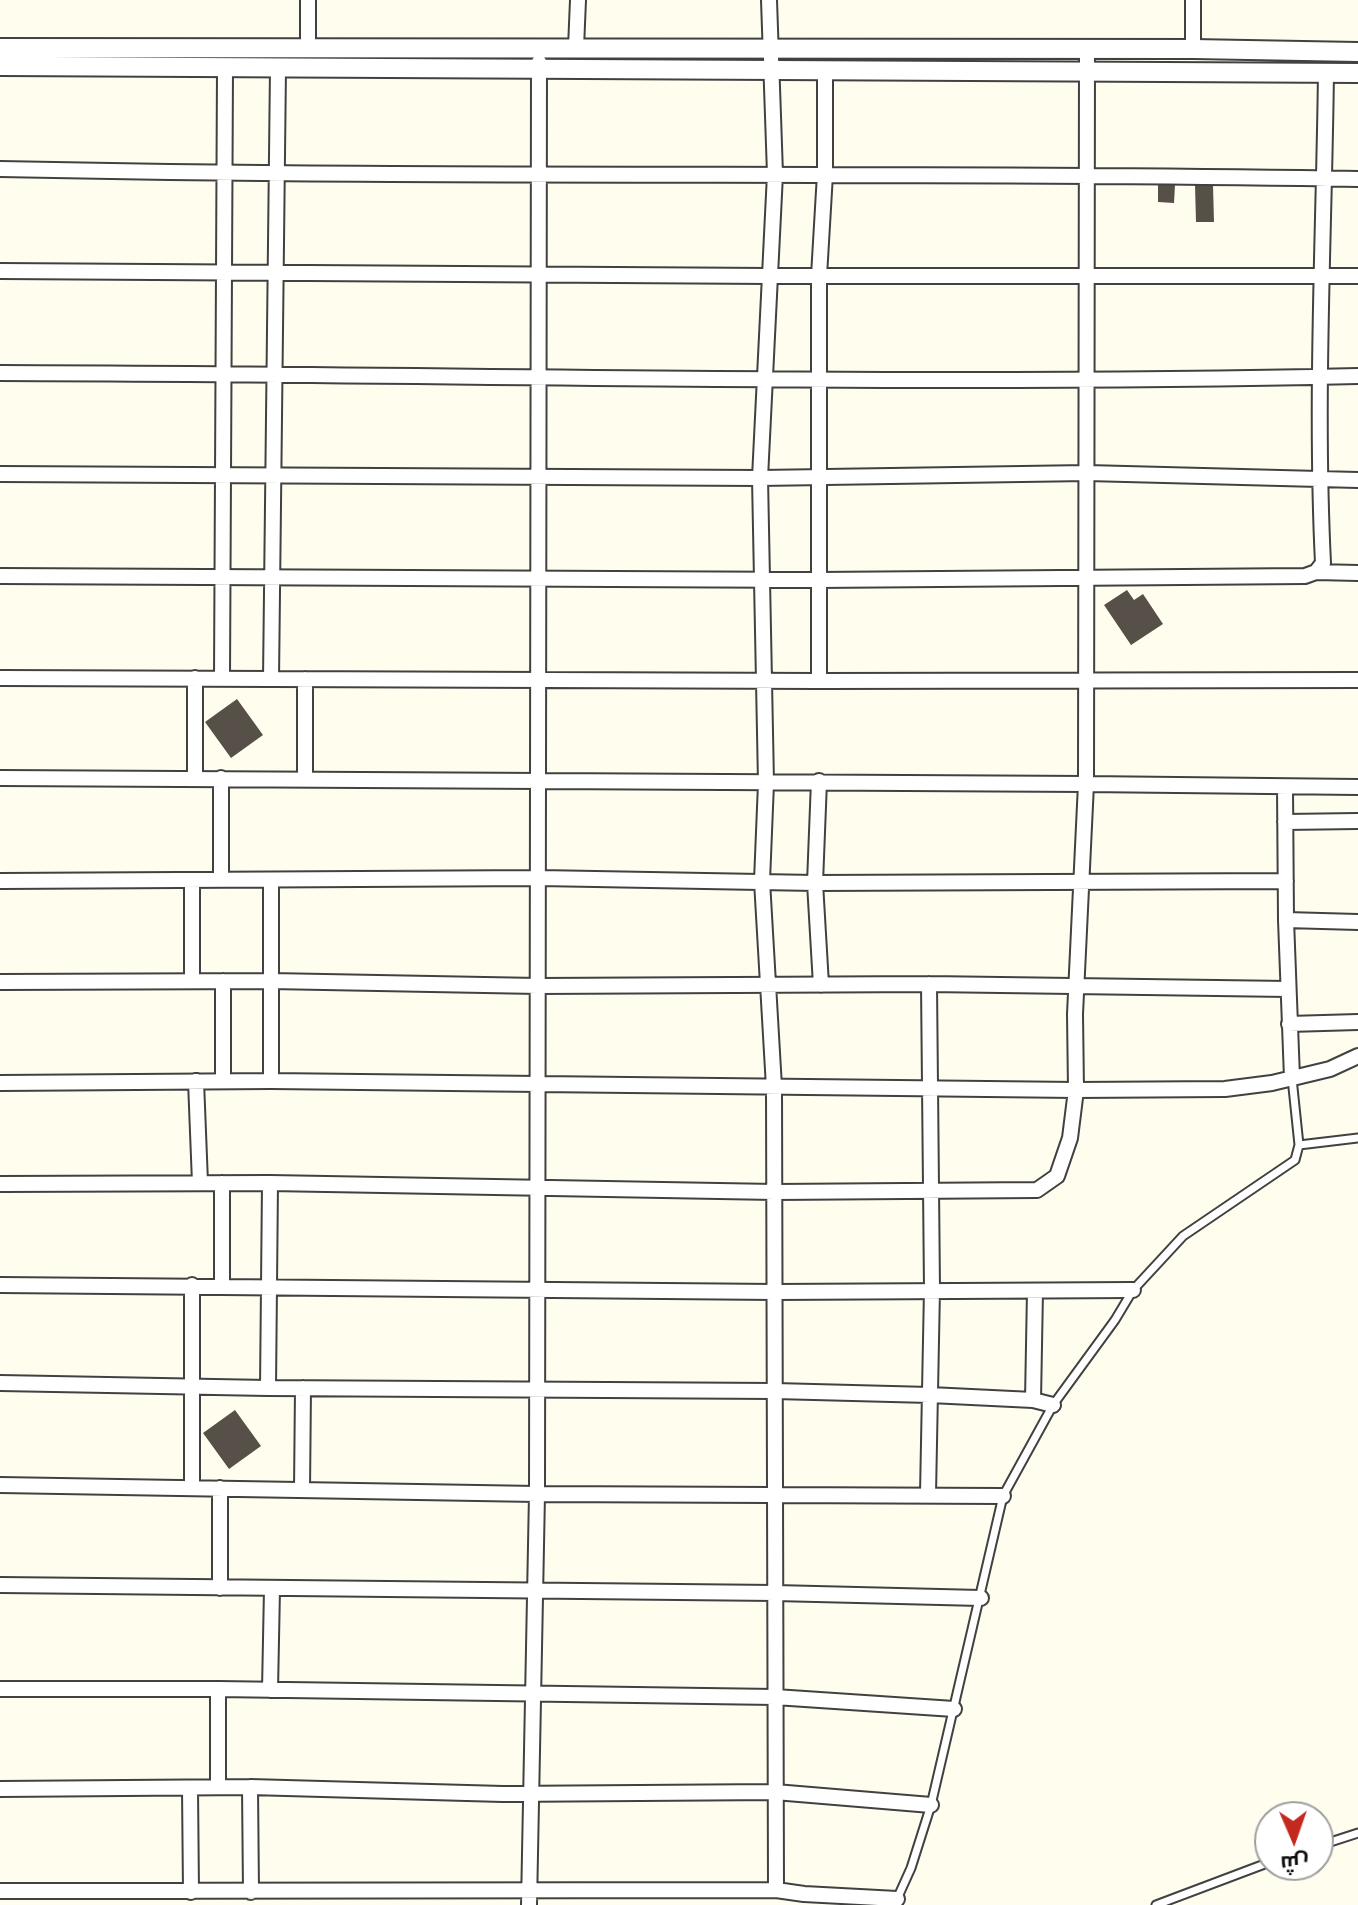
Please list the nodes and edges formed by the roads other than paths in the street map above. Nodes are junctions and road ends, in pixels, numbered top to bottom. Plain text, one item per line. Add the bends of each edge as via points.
1 (308, 0) edge
2 (578, 0) edge
3 (769, 0) edge
4 (1193, 0) edge
5 (0, 48) edge
6 (308, 48) junction
7 (539, 48) junction
8 (576, 48) junction
9 (770, 48) junction
10 (1087, 49) junction
11 (1193, 49) junction
12 (1358, 52) edge
13 (0, 66) edge
14 (278, 68) junction
15 (225, 69) junction
16 (539, 69) junction
17 (1087, 70) junction
18 (770, 71) junction
19 (825, 71) junction
20 (1326, 72) junction
21 (1358, 73) edge
22 (0, 169) edge
23 (540, 173) junction
24 (226, 174) junction
25 (277, 174) junction
26 (775, 174) junction
27 (825, 174) junction
28 (1087, 175) junction
29 (1324, 178) junction
30 (1358, 179) edge
31 (0, 271) edge
32 (539, 273) junction
33 (224, 274) junction
34 (276, 274) junction
35 (769, 276) junction
36 (819, 276) junction
37 (1323, 276) junction
38 (1358, 276) edge
39 (1087, 277) junction
40 (0, 373) edge
41 (223, 373) junction
42 (274, 373) junction
43 (539, 376) junction
44 (1358, 376) edge
45 (1319, 377) junction
46 (819, 379) junction
47 (765, 380) junction
48 (1087, 380) junction
49 (1087, 473) junction
50 (0, 474) edge
51 (223, 475) junction
52 (274, 475) junction
53 (540, 477) junction
54 (760, 478) junction
55 (817, 478) junction
56 (1318, 479) junction
57 (1358, 480) edge
58 (1316, 572) junction
59 (1358, 573) edge
60 (0, 576) edge
61 (1088, 576) junction
62 (222, 577) junction
63 (272, 577) junction
64 (539, 577) junction
65 (761, 578) junction
66 (818, 580) junction
67 (222, 677) junction
68 (0, 678) edge
69 (195, 678) junction
70 (271, 679) junction
71 (305, 679) junction
72 (537, 680) junction
73 (762, 680) junction
74 (1088, 680) junction
75 (1358, 680) edge
76 (819, 681) junction
77 (0, 778) edge
78 (195, 778) junction
79 (221, 778) junction
80 (305, 778) junction
81 (819, 781) junction
82 (538, 782) junction
83 (766, 783) junction
84 (1086, 784) junction
85 (1285, 787) junction
86 (1358, 787) edge
87 (1358, 821) edge
88 (1285, 822) junction
89 (540, 878) junction
90 (192, 880) junction
91 (221, 880) junction
92 (271, 880) junction
93 (0, 881) edge
94 (762, 881) junction
95 (1286, 881) junction
96 (815, 883) junction
97 (1081, 883) junction
98 (1286, 920) junction
99 (1358, 922) edge
100 (192, 981) junction
101 (223, 981) junction
102 (271, 981) junction
103 (0, 982) edge
104 (929, 984) junction
105 (769, 985) junction
106 (821, 985) junction
107 (1077, 985) junction
108 (538, 986) junction
109 (1288, 989) junction
110 (1358, 1022) edge
111 (1289, 1024) junction
112 (1358, 1056) edge
113 (1292, 1078) junction
114 (196, 1081) junction
115 (223, 1081) junction
116 (271, 1081) junction
117 (0, 1083) edge
118 (537, 1084) junction
119 (774, 1087) junction
120 (930, 1088) junction
121 (1076, 1090) junction
122 (1358, 1138) edge
123 (1299, 1145) junction
124 (200, 1183) junction
125 (222, 1183) junction
126 (270, 1183) junction
127 (0, 1184) edge
128 (537, 1189) junction
129 (930, 1190) junction
130 (775, 1192) junction
131 (0, 1285) edge
132 (192, 1285) junction
133 (222, 1286) junction
134 (270, 1286) junction
135 (535, 1288) junction
136 (932, 1289) junction
137 (1133, 1290) junction
138 (1035, 1291) junction
139 (775, 1292) junction
140 (0, 1383) edge
141 (192, 1387) junction
142 (268, 1388) junction
143 (303, 1388) junction
144 (536, 1388) junction
145 (775, 1391) junction
146 (930, 1395) junction
147 (1033, 1400) junction
148 (1053, 1405) junction
149 (0, 1485) edge
150 (192, 1488) junction
151 (220, 1488) junction
152 (302, 1490) junction
153 (537, 1494) junction
154 (928, 1494) junction
155 (775, 1496) junction
156 (1003, 1496) junction
157 (0, 1585) edge
158 (220, 1588) junction
159 (272, 1589) junction
160 (535, 1592) junction
161 (775, 1593) junction
162 (981, 1598) junction
163 (0, 1689) edge
164 (218, 1689) junction
165 (270, 1690) junction
166 (533, 1694) junction
167 (775, 1697) junction
168 (954, 1709) junction
169 (218, 1787) junction
170 (250, 1787) junction
171 (0, 1789) edge
172 (190, 1789) junction
173 (775, 1792) junction
174 (531, 1794) junction
175 (931, 1805) junction
176 (1358, 1833) edge
177 (1334, 1841) edge
178 (1254, 1868) edge
179 (776, 1890) junction
180 (0, 1891) edge
181 (191, 1892) junction
182 (251, 1892) junction
183 (218, 1898) edge
184 (268, 1898) edge
185 (529, 1898) edge
186 (806, 1900) edge
187 (895, 1902) edge
188 (1156, 1905) edge

1 - 6 street
2 - 8 street
3 - 9 street
4 - 11 street
5 - 6 street
6 - 7 street
7 - 8 street
7 - 16 street
8 - 9 street
9 - 10 street
9 - 18 street
10 - 11 street
10 - 17 street
11 - 12 street
13 - 15 street
14 - 15 street
14 - 16 street
14 - 25 street
15 - 24 street
16 - 18 street
16 - 23 street
17 - 19 street
17 - 20 street
17 - 28 street
18 - 19 street
18 - 26 street
19 - 27 street
20 - 21 street
20 - 29 street
22 - 24 street
23 - 25 street
23 - 26 street
23 - 32 street
24 - 25 street
24 - 33 street
25 - 34 street
26 - 27 street
26 - 35 street
27 - 28 street
27 - 36 street
28 - 29 street
28 - 39 street
29 - 30 street
29 - 37 street
31 - 33 street
32 - 34 street
32 - 35 street
32 - 43 street
33 - 34 street
33 - 41 street
34 - 42 street
35 - 36 street
35 - 47 street
36 - 39 street
36 - 46 street
37 - 38 street
37 - 39 street
37 - 45 street
39 - 48 street
40 - 41 street
41 - 42 street
41 - 51 street
42 - 43 street
42 - 52 street
43 - 47 street
43 - 53 street
44 - 45 street
45 - 48 street
45 - 56 street
46 - 47 street
46 - 48 street
46 - 55 street
47 - 54 street
48 - 49 street
49 - 55 street
49 - 56 street
49 - 61 street
50 - 51 street
51 - 52 street
51 - 62 street
52 - 53 street
52 - 63 street
53 - 54 street
53 - 64 street
54 - 55 street
54 - 65 street
55 - 66 street
56 - 57 street
56 - 58 street via 1323,563
58 - 59 street
58 - 61 street
60 - 62 street
61 - 66 street
61 - 74 street
62 - 63 street
62 - 67 street
63 - 64 street
63 - 70 street
64 - 65 street
64 - 72 street
65 - 66 street
65 - 73 street
66 - 76 street
67 - 69 street
67 - 70 street
68 - 69 street
69 - 78 street
70 - 71 street
71 - 72 street
71 - 80 street
72 - 73 street
72 - 82 street
73 - 76 street
73 - 83 street
74 - 75 street
74 - 76 street
74 - 84 street
77 - 78 street
78 - 79 street
79 - 80 street
79 - 91 street
80 - 82 street
81 - 83 street
81 - 84 street
81 - 96 street
82 - 83 street
82 - 89 street
83 - 94 street
84 - 85 street
84 - 97 street
85 - 86 street
85 - 88 street
87 - 88 street
88 - 95 street
89 - 92 street
89 - 94 street
89 - 108 street
90 - 91 street
90 - 93 street
90 - 100 street
91 - 92 street
92 - 102 street
94 - 96 street
94 - 105 street
95 - 97 street
95 - 98 street
96 - 97 street
96 - 106 street
97 - 107 street
98 - 99 street
98 - 109 street
100 - 101 street
100 - 103 street
101 - 102 street
101 - 115 street
102 - 108 street
102 - 116 street
104 - 106 street
104 - 107 street
104 - 120 street
105 - 106 street
105 - 108 street
105 - 119 street
107 - 109 street
107 - 121 street
108 - 118 street
109 - 111 street
110 - 111 street
111 - 113 street
112 - 113 street
113 - 121 street via 1225,1089
113 - 123 lane
114 - 115 street
114 - 117 street
114 - 124 street
115 - 116 street
116 - 118 street
118 - 119 street
118 - 128 street
119 - 120 street
119 - 130 street
120 - 121 street
120 - 129 street
121 - 129 street via 1070,1138 1057,1176 1037,1190
122 - 123 lane
123 - 137 lane via 1295,1160 1183,1236
124 - 125 street
124 - 127 street
125 - 126 street
125 - 133 street
126 - 128 street
126 - 134 street
128 - 130 street
128 - 135 street
129 - 130 street
129 - 136 street
130 - 139 street
131 - 132 street
132 - 133 street
132 - 141 street
133 - 134 street
134 - 135 street
134 - 142 street
135 - 139 street
135 - 144 street
136 - 138 street
136 - 139 street
136 - 146 street
137 - 138 street
137 - 148 lane
138 - 147 street
139 - 145 street
140 - 141 street
141 - 142 street
141 - 150 street
142 - 143 street
143 - 144 street
143 - 152 street
144 - 145 street
144 - 153 street
145 - 146 street
145 - 155 street
146 - 147 street
146 - 154 street
147 - 148 street
148 - 156 lane
149 - 150 street
150 - 151 street
151 - 152 street
151 - 158 street
152 - 153 street
153 - 155 street
153 - 160 street
154 - 155 street
154 - 156 street
155 - 161 street
156 - 162 lane
157 - 158 street
158 - 159 street
159 - 160 street
159 - 165 street
160 - 161 street
160 - 166 street
161 - 162 street
161 - 167 street
162 - 168 lane
163 - 164 street
164 - 165 street
164 - 169 street
165 - 166 street
166 - 167 street
166 - 174 street
167 - 168 street
167 - 173 street
168 - 175 lane
169 - 170 street
169 - 172 street
170 - 174 street
170 - 182 street
171 - 172 street
172 - 181 street
173 - 174 street
173 - 175 street
173 - 179 street
174 - 185 street
175 - 187 lane
176 - 177 lane
178 - 188 lane
179 - 185 street
179 - 186 street
180 - 181 street
181 - 183 street
182 - 183 street
182 - 184 street
184 - 185 street
186 - 187 street

